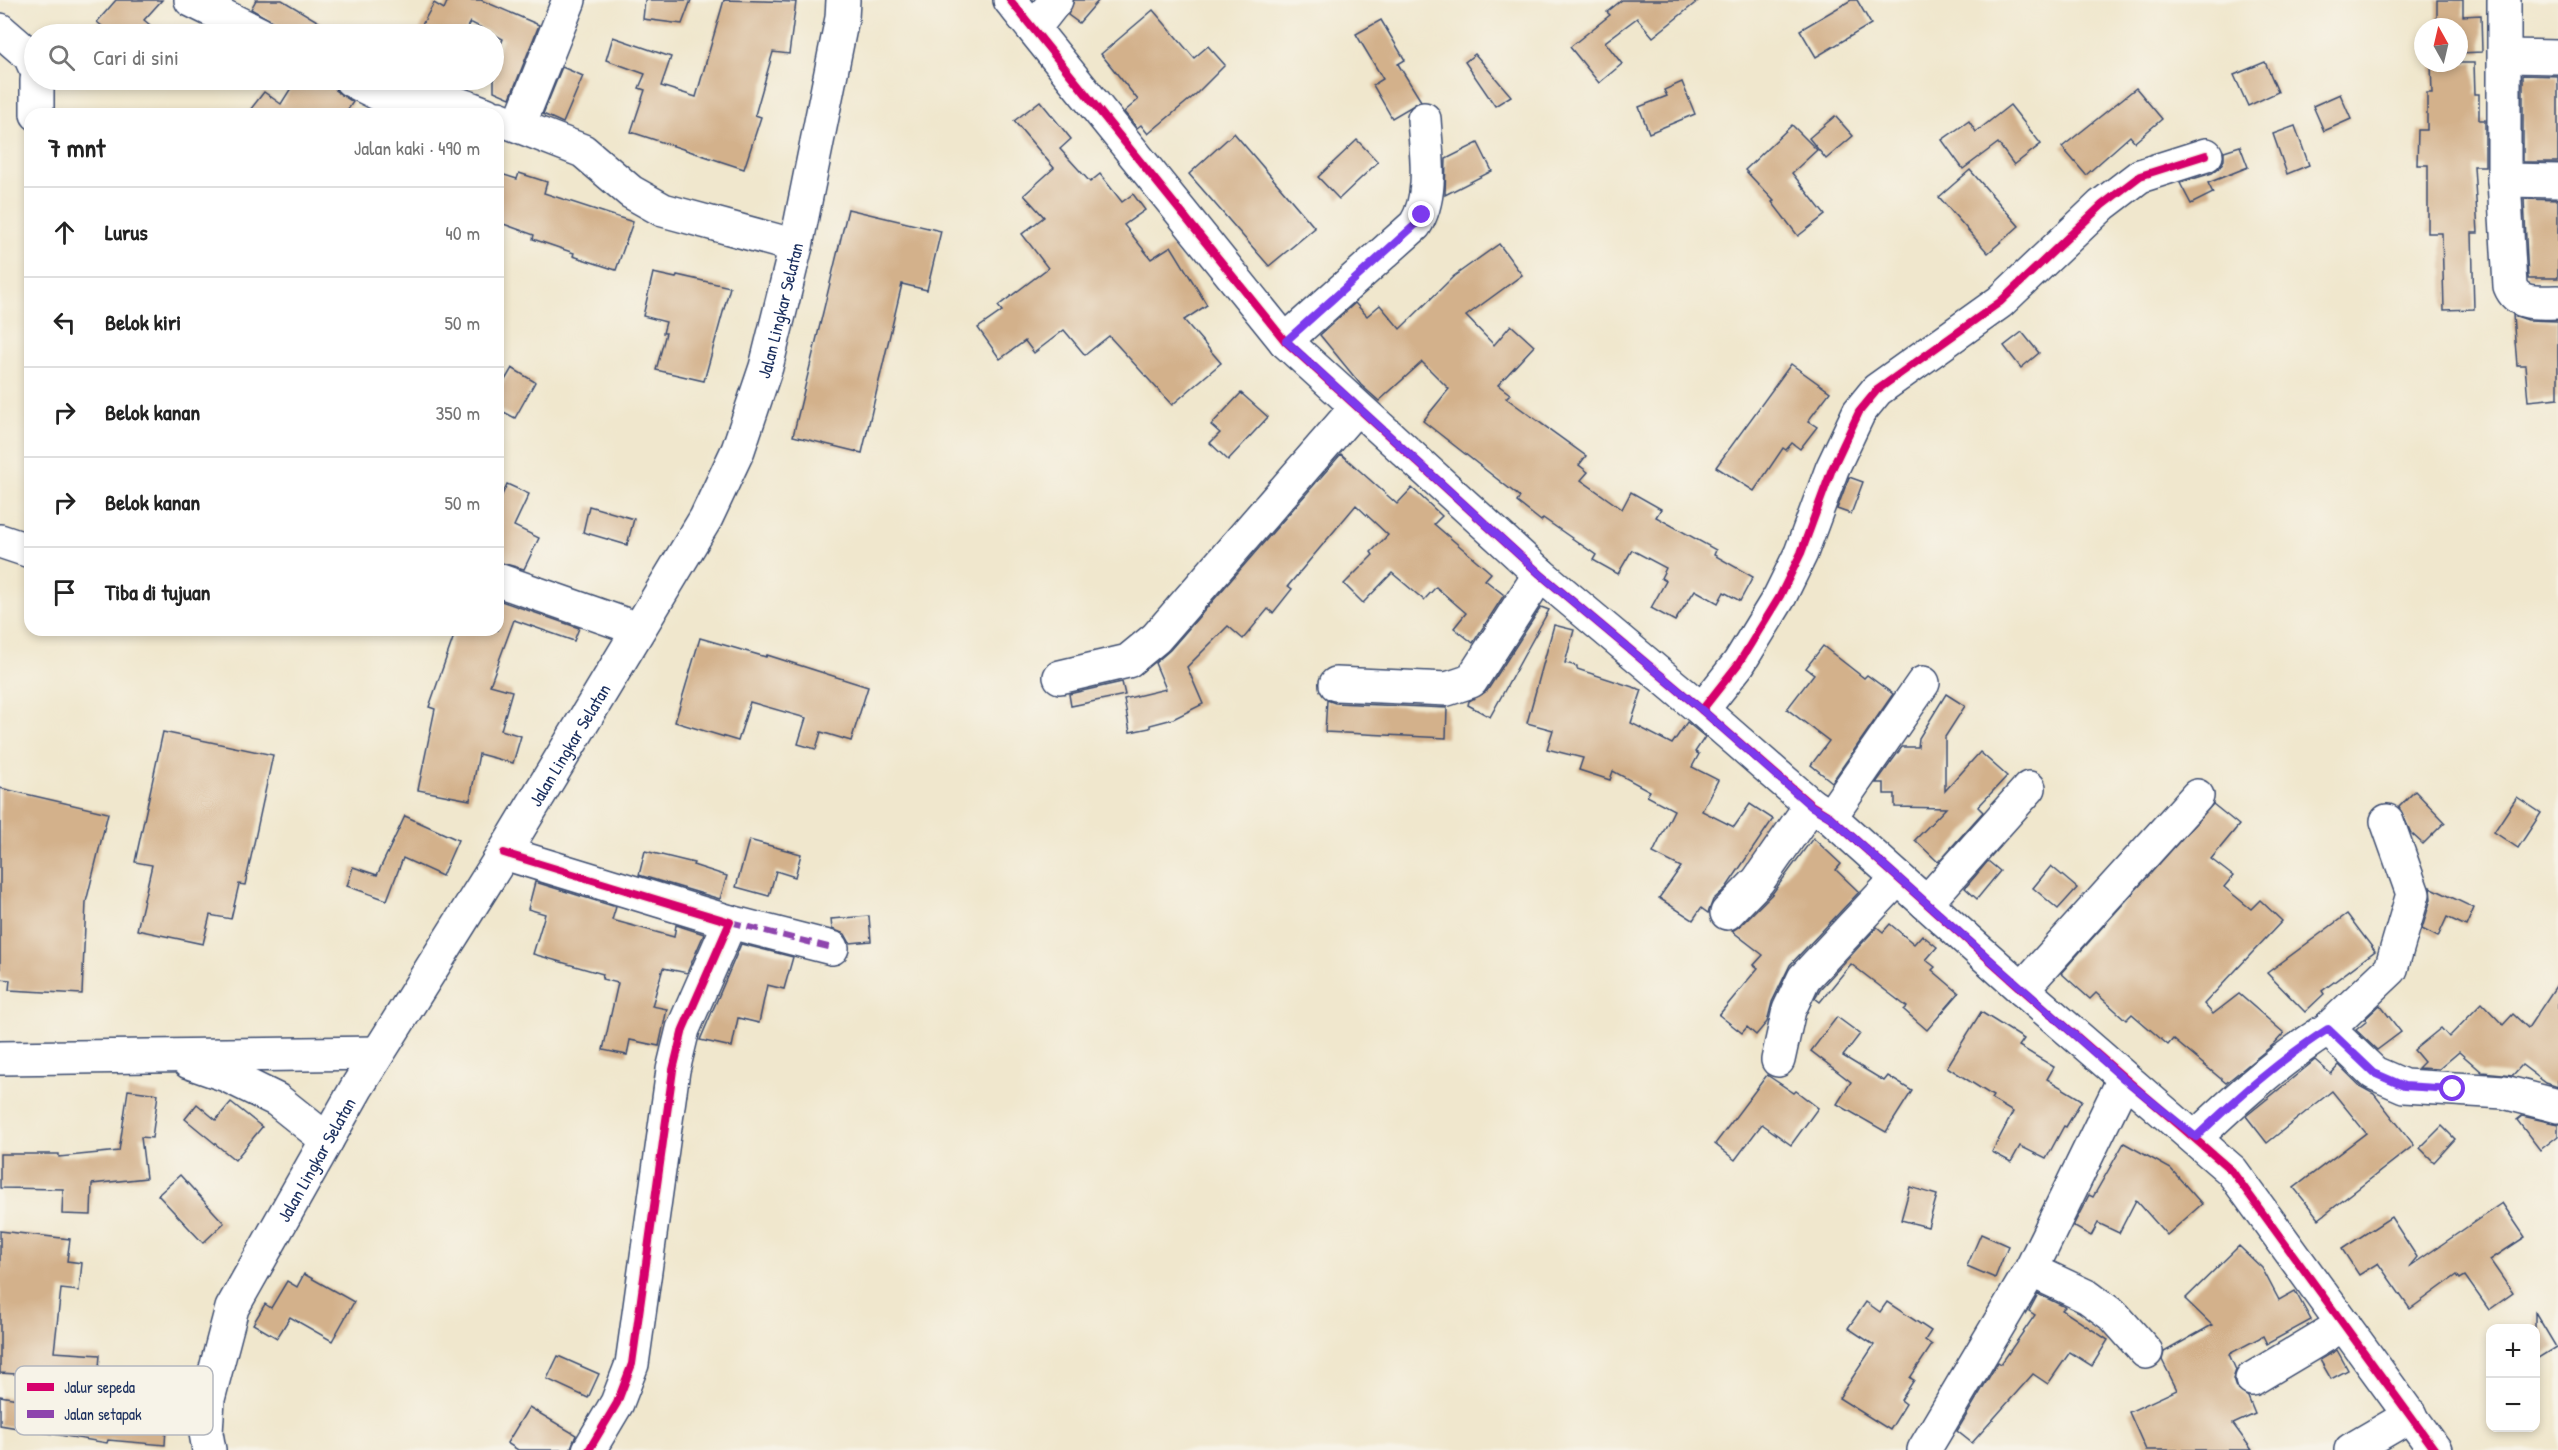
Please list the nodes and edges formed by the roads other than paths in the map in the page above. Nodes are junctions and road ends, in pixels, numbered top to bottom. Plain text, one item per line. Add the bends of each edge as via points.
1 (191, 0) edge
2 (569, 0) edge
3 (843, 0) edge
4 (1010, 0) edge
5 (1056, 0) edge
6 (2504, 0) edge
7 (240, 24) edge
8 (1034, 28) junction
9 (0, 30) edge
10 (24, 51) edge
11 (2505, 56) junction
12 (2558, 57) edge
13 (37, 90) edge
14 (368, 90) edge
15 (37, 108) edge
16 (398, 108) edge
17 (404, 108) edge
18 (469, 108) edge
19 (1424, 119) dead end
20 (508, 122) edge
21 (2206, 155) dead end
22 (2504, 180) junction
23 (2558, 181) edge
24 (796, 246) junction
25 (2558, 302) edge
26 (1286, 341) junction
27 (1356, 408) junction
28 (0, 541) edge
29 (24, 549) edge
30 (1540, 574) junction
31 (504, 582) edge
32 (638, 628) junction
33 (1060, 677) dead end
34 (1923, 683) dead end
35 (1336, 684) dead end
36 (1702, 710) junction
37 (2029, 788) dead end
38 (2197, 796) dead end
39 (1821, 811) junction
40 (2387, 821) dead end
41 (504, 853) junction
42 (1898, 878) junction
43 (1926, 903) junction
44 (1727, 913) dead end
45 (729, 922) junction
46 (832, 948) dead end
47 (2022, 989) junction
48 (2328, 1029) junction
49 (378, 1053) junction
50 (171, 1055) junction
51 (0, 1058) edge
52 (1778, 1060) dead end
53 (2124, 1079) junction
54 (2558, 1106) edge
55 (2196, 1137) junction
56 (327, 1140) junction
57 (2031, 1270) junction
58 (2344, 1324) junction
59 (2146, 1352) dead end
60 (2252, 1379) dead end
61 (213, 1380) edge
62 (2411, 1415) junction
63 (206, 1435) edge
64 (209, 1450) edge
65 (589, 1450) edge
66 (1924, 1450) edge
67 (2351, 1450) edge
68 (2435, 1450) edge

1 - 7 main road
2 - 20 main road
3 - 24 main road, Jalan Lingkar Selatan
4 - 8 main road
5 - 8 main road
6 - 11 main road
8 - 26 main road
9 - 10 main road
11 - 12 main road
11 - 22 main road
13 - 15 main road
14 - 16 main road
17 - 18 main road via 421,98 443,99
19 - 26 main road via 1427,175 1422,215
20 - 24 main road via 583,151 631,192 663,210
21 - 36 main road via 2140,176 2102,205 2000,302 1877,390 1858,412 1780,596 1738,663
22 - 23 main road
22 - 25 main road via 2513,293 2530,302
24 - 32 main road, Jalan Lingkar Selatan via 766,368 738,450 706,518
26 - 27 main road
27 - 30 main road
27 - 33 main road via 1156,638 1128,661
28 - 29 main road
30 - 35 main road via 1471,681 1447,689
30 - 36 main road
31 - 32 main road
32 - 41 main road, Jalan Lingkar Selatan
34 - 39 main road
36 - 39 main road
37 - 43 main road
38 - 47 main road
39 - 42 main road
39 - 44 main road
40 - 48 main road via 2412,894 2391,969
41 - 45 main road
41 - 49 main road, Jalan Lingkar Selatan
42 - 43 main road
42 - 52 main road via 1804,978 1789,1010
43 - 47 main road
45 - 46 main road
45 - 65 main road via 683,1029 673,1070 632,1364 617,1403
47 - 53 main road
48 - 54 main road via 2374,1073 2404,1086 2504,1092
48 - 55 main road via 2254,1082
49 - 50 main road
49 - 56 main road, Jalan Lingkar Selatan
50 - 51 main road
50 - 56 main road via 277,1100
53 - 55 main road
53 - 57 main road
55 - 58 main road via 2232,1171
56 - 61 main road, Jalan Lingkar Selatan via 232,1308
57 - 59 main road via 2088,1297 2115,1317
57 - 66 main road
58 - 60 main road
58 - 62 main road
62 - 67 main road
62 - 68 main road
63 - 64 main road, Jalan Lingkar Selatan

